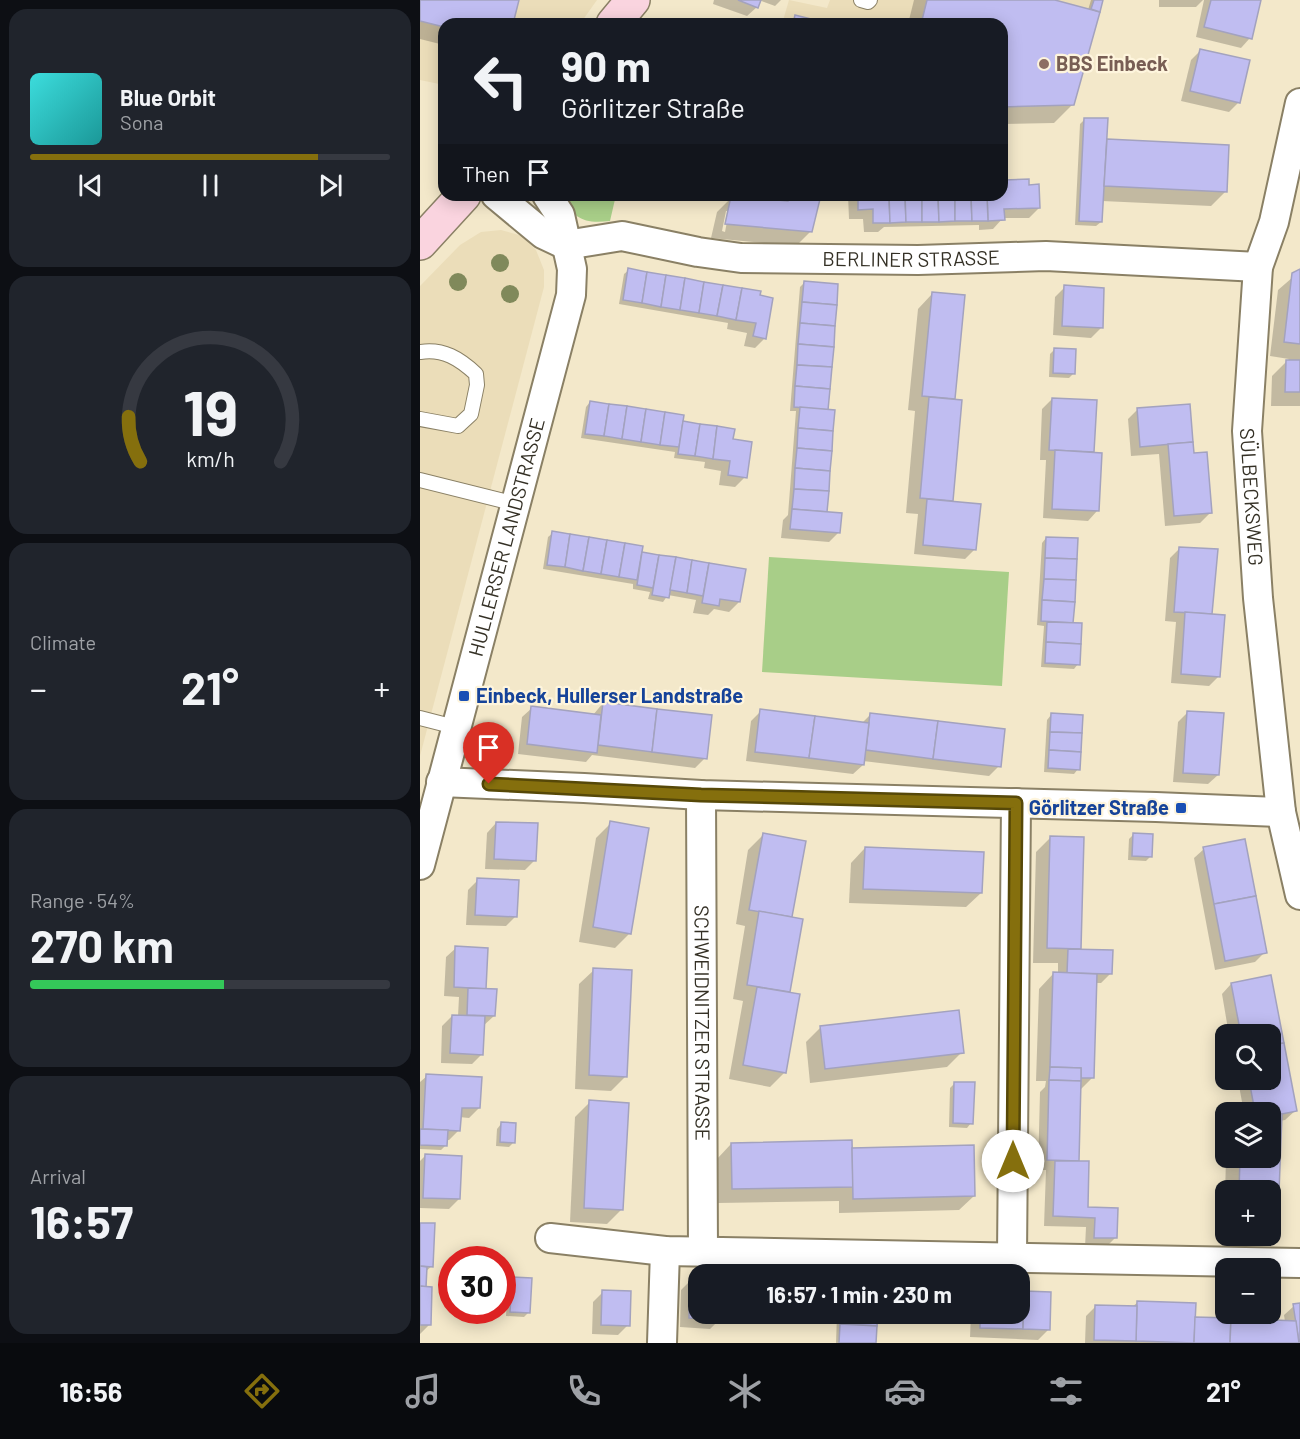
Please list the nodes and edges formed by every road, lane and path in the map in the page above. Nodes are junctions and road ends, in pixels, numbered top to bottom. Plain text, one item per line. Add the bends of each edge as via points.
1 (861, 0) edge
2 (870, 0) edge
3 (1300, 103) edge
4 (458, 201) edge
5 (503, 201) edge
6 (551, 201) edge
7 (1287, 223) edge
8 (420, 243) edge
9 (566, 244) junction
10 (1258, 267) junction
11 (420, 352) edge
12 (420, 419) edge
13 (420, 480) edge
14 (516, 504) junction
15 (420, 718) edge
16 (455, 727) junction
17 (441, 782) junction
18 (701, 795) junction
19 (1016, 803) junction
20 (1281, 812) junction
21 (420, 862) edge
22 (1297, 867) edge
23 (1300, 895) edge
24 (550, 1238) dead end
25 (666, 1251) junction
26 (703, 1251) junction
27 (1012, 1256) junction
28 (1300, 1263) edge
29 (662, 1343) edge

1 - 2 lane
3 - 7 street, SÜLBECKSWEG
4 - 8 main road
5 - 9 street via 543,234
6 - 9 street, HULLERSER LANDSTRASSE via 560,214
7 - 10 street, SÜLBECKSWEG
9 - 10 street, BERLINER STRASSE via 622,236 741,258 918,260 1046,256
9 - 14 street, HULLERSER LANDSTRASSE via 572,269 571,295
10 - 20 street, SÜLBECKSWEG via 1247,431 1258,598
11 - 12 lane via 432,350 460,359 476,375 477,385 471,414 458,426
13 - 14 lane
14 - 16 street, HULLERSER LANDSTRASSE
15 - 16 lane
16 - 17 street, HULLERSER LANDSTRASSE
17 - 18 street
17 - 21 street, HULLERSER LANDSTRASSE
18 - 19 street
18 - 26 street, SCHWEIDNITZER STRASSE
19 - 20 street
19 - 27 street
20 - 22 street, SÜLBECKSWEG
22 - 23 street, SÜLBECKSWEG
24 - 25 street
25 - 26 street
25 - 29 street
26 - 27 street
27 - 28 street

